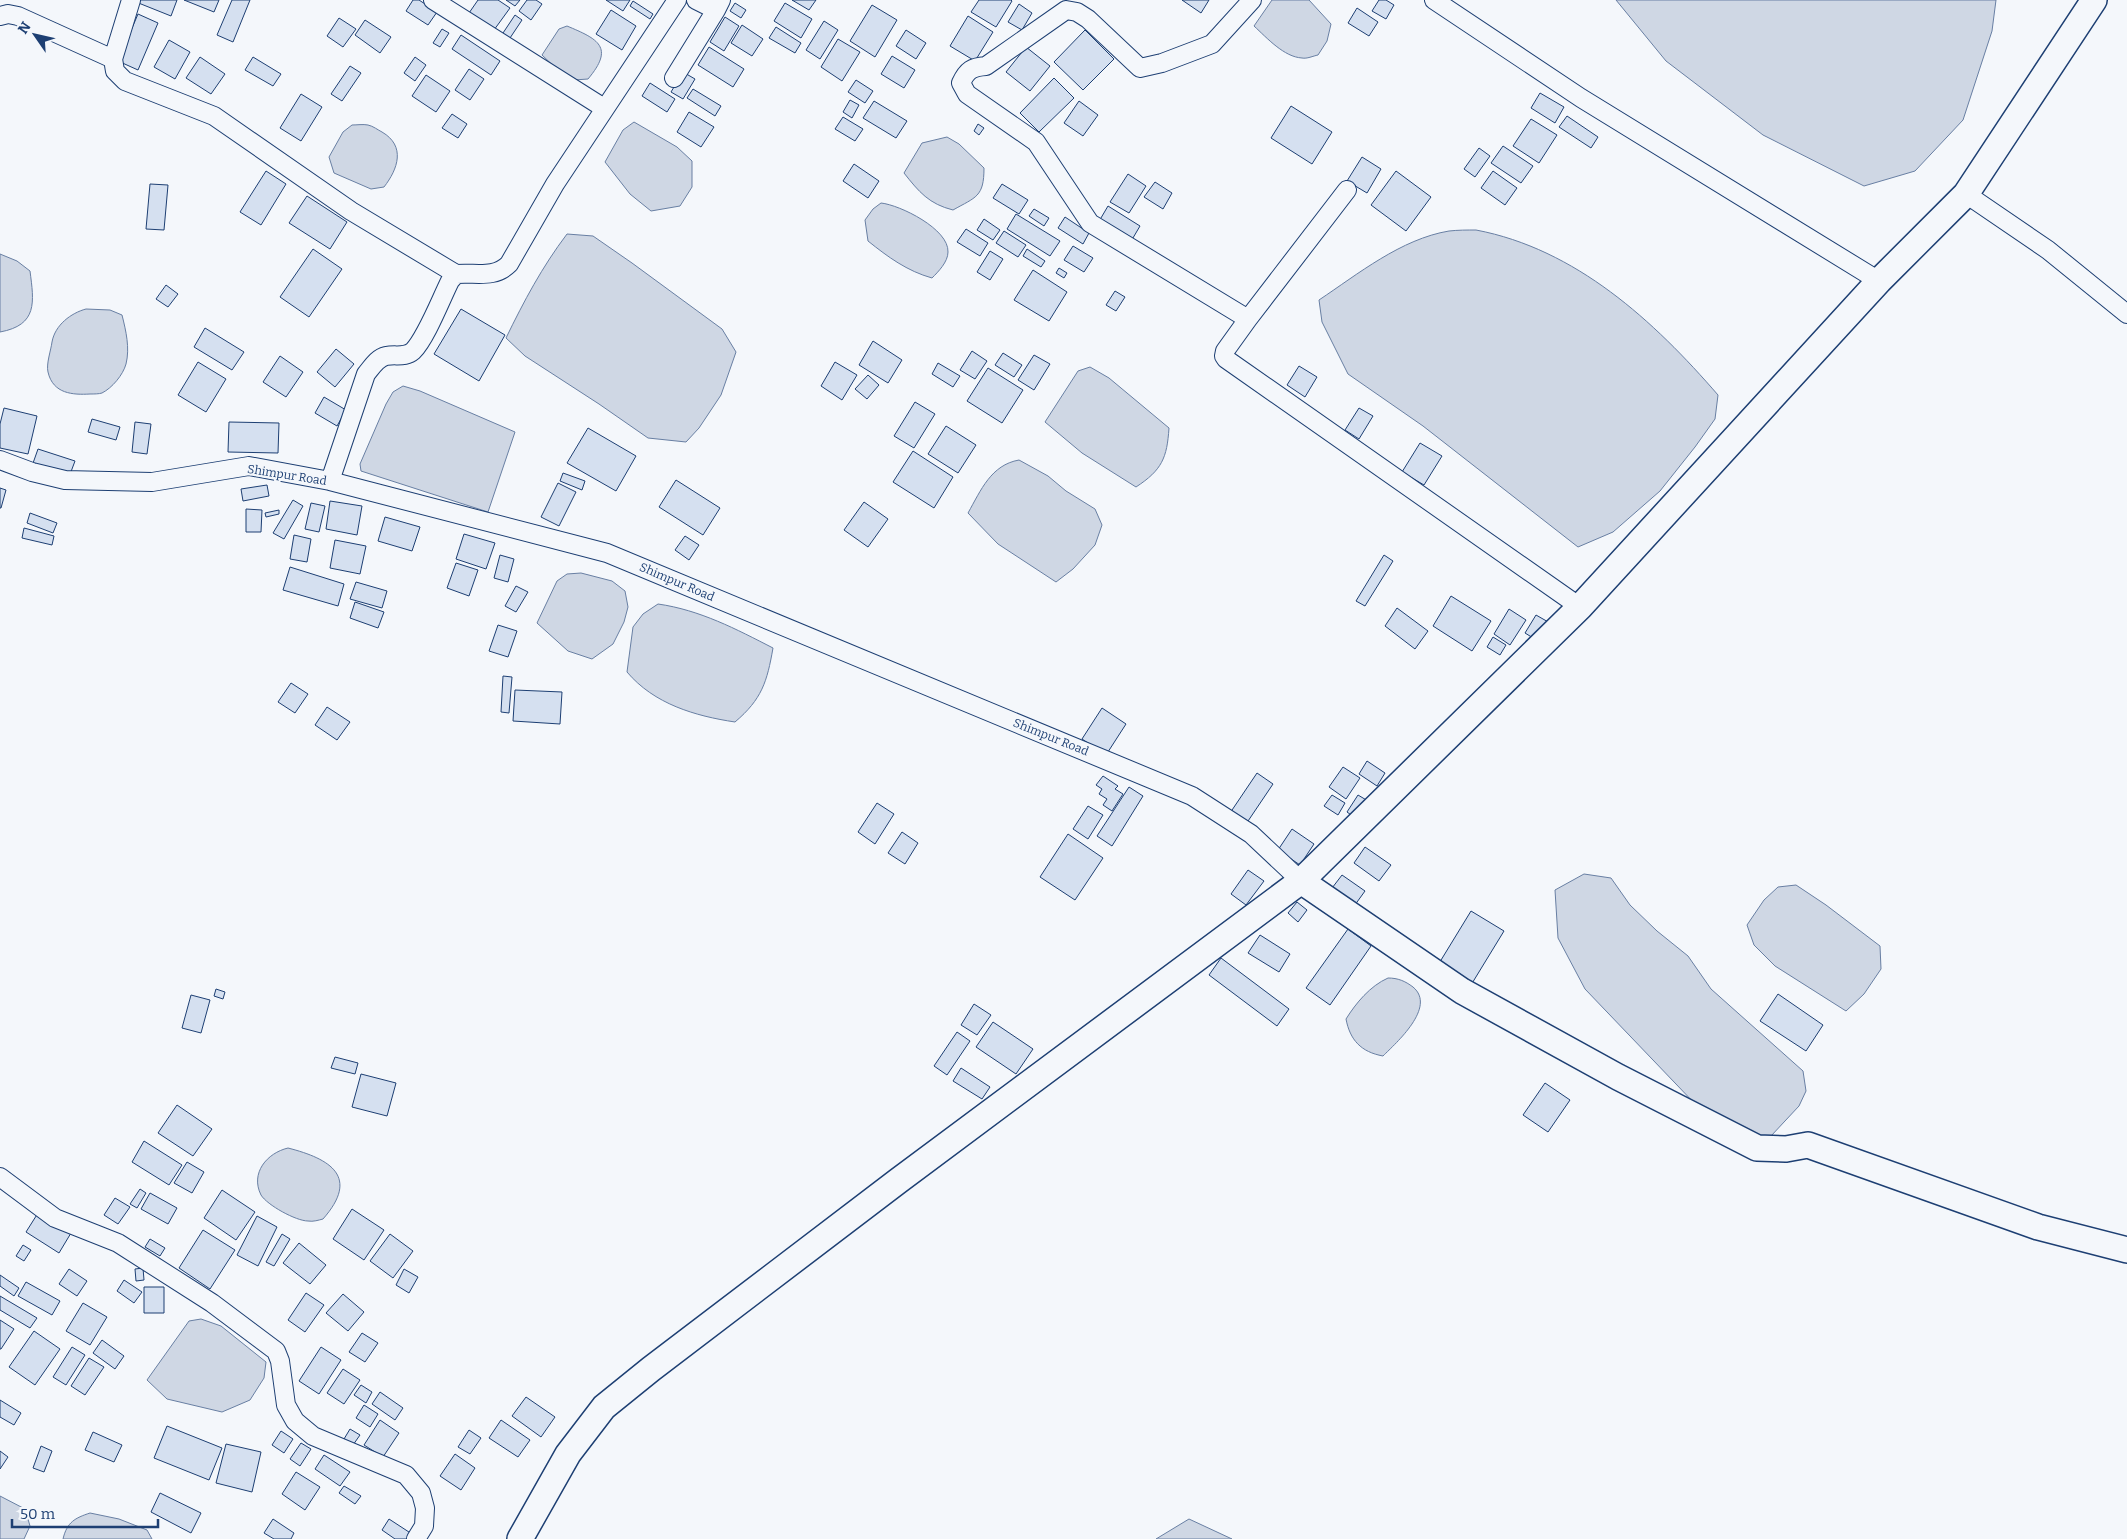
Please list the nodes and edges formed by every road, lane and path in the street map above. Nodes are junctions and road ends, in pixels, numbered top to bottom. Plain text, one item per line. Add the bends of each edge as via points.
1 (131, 0) edge
2 (433, 0) edge
3 (676, 0) edge
4 (696, 0) edge
5 (1252, 0) edge
6 (1434, 0) edge
7 (2094, 0) edge
8 (719, 5) edge
9 (1059, 5) edge
10 (0, 16) edge
11 (113, 59) junction
12 (674, 78) dead end
13 (604, 108) junction
14 (1347, 190) dead end
15 (1966, 194) junction
16 (456, 274) junction
17 (1879, 281) junction
18 (2127, 314) edge
19 (1248, 319) junction
20 (0, 460) edge
21 (330, 482) junction
22 (1580, 607) junction
23 (1301, 881) junction
24 (0, 1177) edge
25 (2127, 1250) edge
26 (416, 1539) edge
27 (520, 1539) edge

1 - 11 street
2 - 13 street
3 - 13 street
4 - 8 street
5 - 9 street via 1212,44 1140,68 1088,19
6 - 17 street via 1581,98
7 - 15 street
8 - 12 street
9 - 19 street via 986,66 972,67 961,83 967,94 1036,142 1090,223
10 - 11 street via 18,16
11 - 16 street via 115,71 125,81 214,116 350,211
13 - 16 street via 509,264 494,274
14 - 19 street
15 - 17 street
15 - 18 street via 2048,250
16 - 21 street via 412,352 403,356 386,356 375,362 366,374
17 - 22 street
19 - 22 street via 1225,351 1226,359
20 - 21 street, Shimpur Road via 65,480 152,482 249,466
21 - 23 street, Shimpur Road via 616,556 1192,796 1250,834
22 - 23 street
23 - 25 street via 1462,991 1618,1077 1757,1148 1786,1149 1808,1145 2038,1227
23 - 27 street via 898,1181 604,1408 568,1454
24 - 26 street via 54,1218 118,1243 212,1302 276,1351 286,1405 295,1421 313,1436 406,1475 420,1493 425,1508 424,1526

